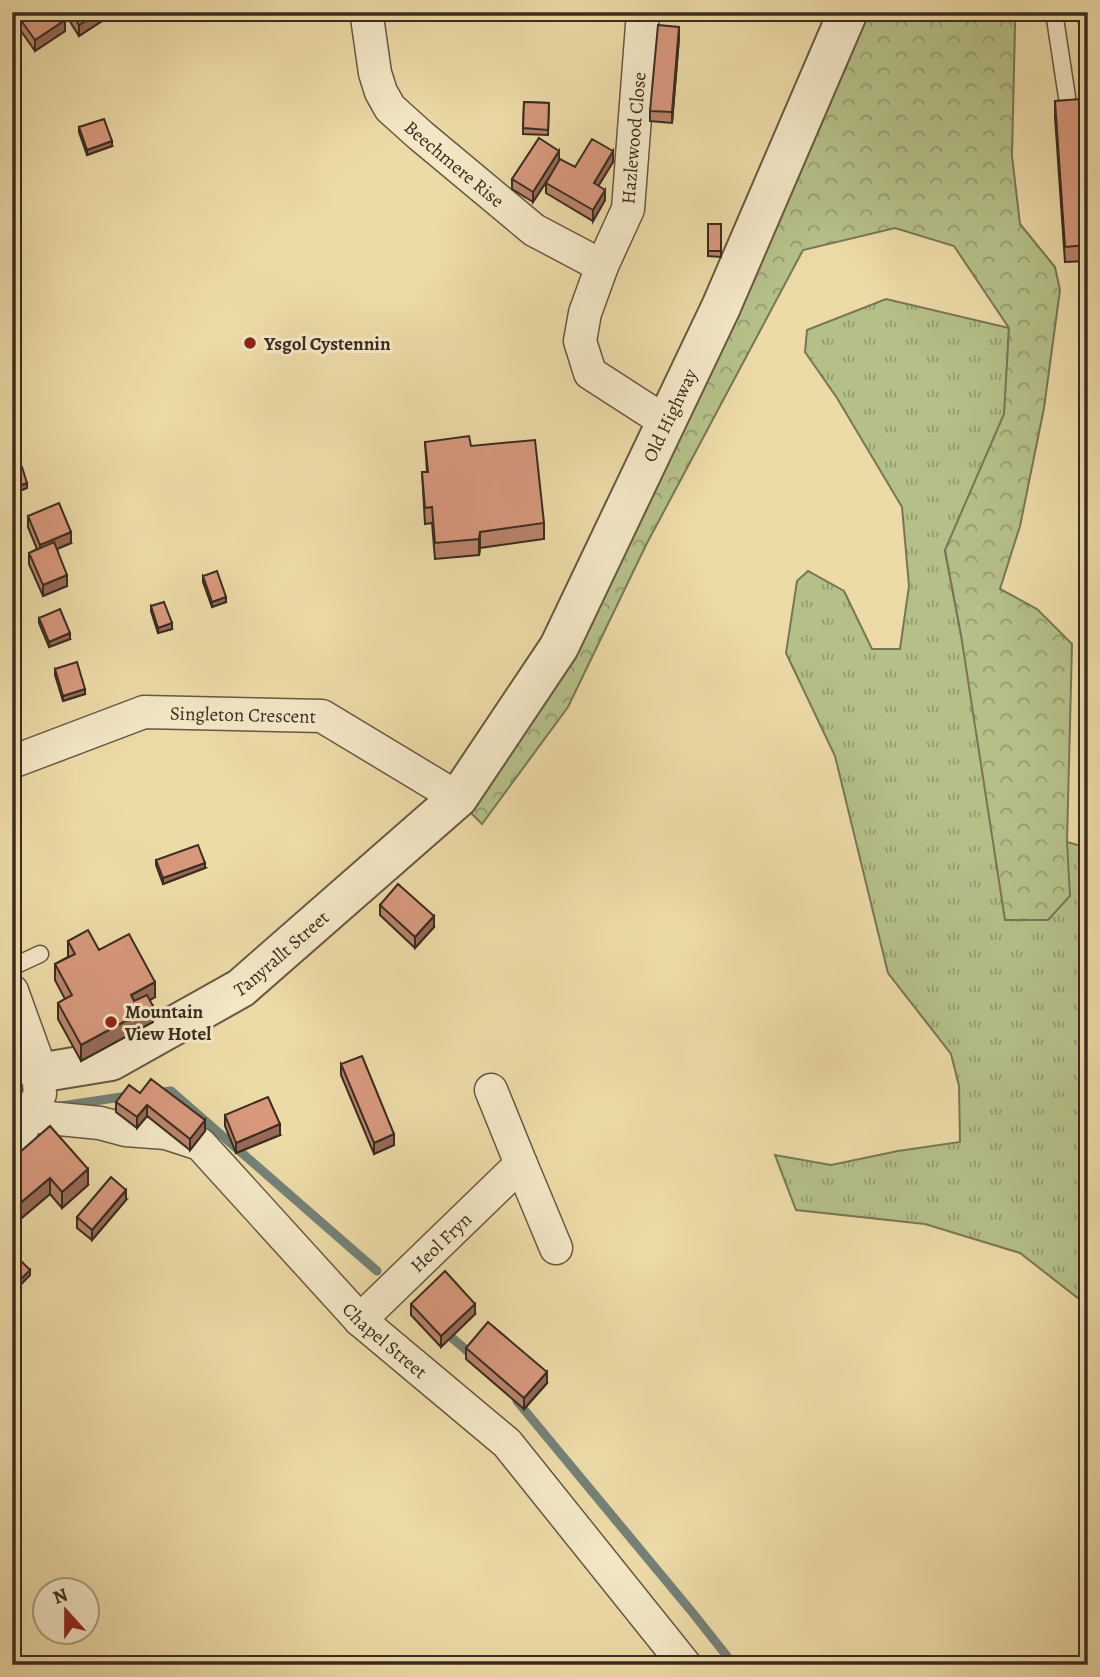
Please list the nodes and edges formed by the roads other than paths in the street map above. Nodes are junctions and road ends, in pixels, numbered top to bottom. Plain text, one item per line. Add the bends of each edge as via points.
1 (643, 12) edge
2 (848, 12) edge
3 (1054, 12) edge
4 (367, 15) edge
5 (1067, 97) edge
6 (602, 266) junction
7 (666, 422) junction
8 (12, 762) edge
9 (457, 798) junction
10 (40, 954) dead end
11 (12, 967) edge
12 (12, 992) edge
13 (38, 1073) junction
14 (491, 1090) dead end
15 (29, 1116) junction
16 (12, 1149) edge
17 (521, 1164) junction
18 (556, 1248) dead end
19 (360, 1320) junction
20 (685, 1665) edge

1 - 6 street, Hazlewood Close via 628,209
2 - 7 street, Old Highway via 721,307
3 - 5 lane
4 - 6 street, Beechmere Rise via 375,73 390,108 534,230
6 - 7 street, Hazlewood Close via 580,341 590,373
7 - 9 street, Old Highway via 559,647
8 - 9 street, Singleton Crescent via 144,712 322,716
9 - 13 street, Tanyrallt Street via 241,988 111,1061
10 - 11 lane
12 - 13 street
13 - 15 street via 40,1094
14 - 17 street
15 - 16 street
15 - 19 street, Chapel Street via 166,1133 200,1144
17 - 18 street
17 - 19 street, Heol Fryn
19 - 20 street, Chapel Street via 508,1443

